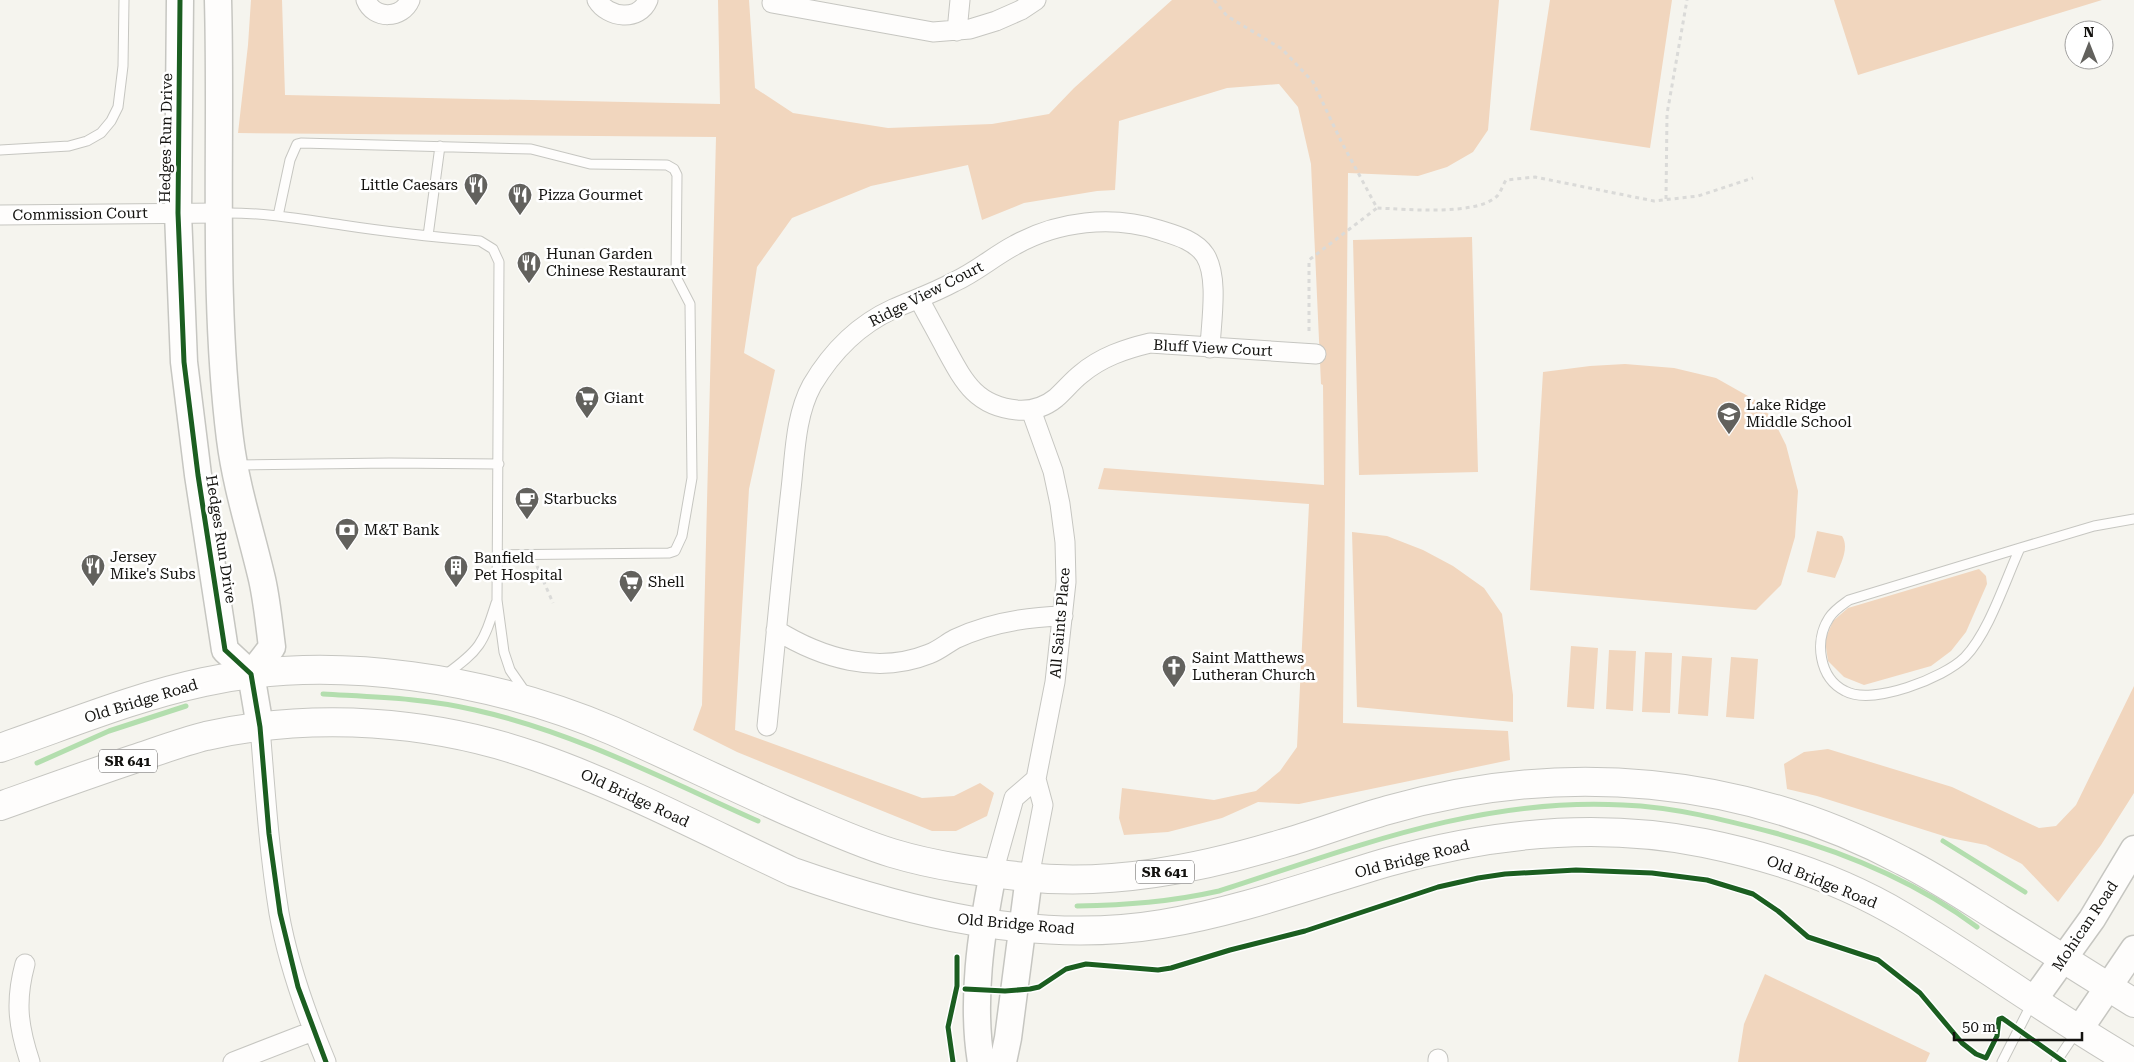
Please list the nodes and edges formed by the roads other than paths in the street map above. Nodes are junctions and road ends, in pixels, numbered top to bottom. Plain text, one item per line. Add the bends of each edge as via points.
1 (124, 0) edge
2 (180, 0) edge
3 (218, 0) edge
4 (366, 0) edge
5 (410, 0) edge
6 (597, 0) edge
7 (648, 0) edge
8 (960, 0) edge
9 (1036, 0) edge
10 (772, 3) dead end
11 (957, 31) junction
12 (440, 146) junction
13 (0, 150) edge
14 (178, 213) junction
15 (220, 213) junction
16 (0, 215) edge
17 (278, 216) junction
18 (428, 236) junction
19 (919, 299) junction
20 (1210, 348) junction
21 (1316, 354) dead end
22 (1031, 410) junction
23 (499, 464) junction
24 (234, 465) junction
25 (2134, 519) edge
26 (2020, 548) junction
27 (497, 556) junction
28 (497, 600) junction
29 (1063, 616) junction
30 (776, 630) junction
31 (251, 674) junction
32 (439, 680) junction
33 (532, 702) junction
34 (767, 726) dead end
35 (260, 727) junction
36 (0, 748) edge
37 (1036, 778) junction
38 (0, 806) edge
39 (2134, 849) edge
40 (993, 873) junction
41 (1029, 878) junction
42 (983, 922) junction
43 (1024, 927) junction
44 (2134, 949) edge
45 (2063, 958) junction
46 (25, 964) dead end
47 (2108, 987) junction
48 (2033, 1001) junction
49 (2134, 1003) edge
50 (2079, 1030) junction
51 (313, 1031) junction
52 (30, 1062) edge
53 (233, 1062) edge
54 (326, 1062) edge
55 (981, 1062) edge
56 (1003, 1062) edge
57 (2002, 1062) edge
58 (2056, 1062) edge
59 (2132, 1062) edge

1 - 13 lane via 120,91 118,107 111,121 101,133 69,146
2 - 14 street, Hedges Run Drive
3 - 15 street, Hedges Run Drive
4 - 5 street via 375,12 393,15
6 - 7 street via 616,15 640,11
8 - 11 street
9 - 11 street via 996,22
10 - 11 street via 933,32
12 - 17 lane via 297,144 290,160
12 - 18 lane
12 - 27 lane via 531,149 590,164 668,165 677,175 676,277 690,304 692,478 678,546 669,553
14 - 15 street, Commission Court
14 - 16 street, Commission Court
14 - 31 street, Hedges Run Drive via 184,362 225,650
15 - 17 lane
15 - 24 street, Hedges Run Drive via 222,335
17 - 18 lane
18 - 23 lane via 480,241 487,244 499,262
19 - 20 street, Ridge View Court via 955,282 1015,244 1045,232 1077,224 1127,223 1175,235 1194,244 1204,254 1213,279
19 - 22 street, Bluff View Court via 964,382 976,395 1008,409
19 - 30 street, Ridge View Court via 891,310 846,340 825,364 800,412
20 - 21 street, Bluff View Court
20 - 22 street, Bluff View Court via 1150,344 1127,349 1081,373 1056,398
22 - 29 street, All Saints Place via 1053,471 1060,504 1065,542
23 - 24 lane
23 - 27 lane
24 - 31 street, Hedges Run Drive via 262,579 272,647
25 - 26 lane via 2094,526
26 - 26 lane via 1849,600 1839,606 1823,630 1822,661 1827,673 1845,692 1863,696 1895,690 1948,670 1964,657 1982,633
27 - 28 lane
28 - 32 lane via 476,651
28 - 33 lane via 507,661
29 - 30 street via 1008,621 956,639 929,654 904,661 878,663 826,656
29 - 37 street, All Saints Place via 1055,682
30 - 34 street, Ridge View Court
31 - 32 main road, Old Bridge Road / SR 641 via 332,670
31 - 35 street
31 - 36 main road, Old Bridge Road / SR 641 via 164,691
32 - 33 main road, Old Bridge Road / SR 641
33 - 40 main road, Old Bridge Road / SR 641 via 617,733 842,836 929,863
35 - 38 main road, Old Bridge Road / SR 641 via 207,736 162,749
35 - 42 main road, Old Bridge Road / SR 641 via 328,723 383,725 482,740 587,775 793,872 889,902
35 - 51 street via 280,914 292,966
37 - 40 street via 1014,798
37 - 41 street, All Saints Place via 1043,805
39 - 45 street, Mohican Road via 2092,919
40 - 41 main road, Old Bridge Road / SR 641
40 - 42 street
41 - 43 street
41 - 45 main road, Old Bridge Road / SR 641 via 1062,880 1155,874 1279,845 1422,801 1484,789 1596,780 1644,783 1735,798 1848,836 1900,858
42 - 43 main road, Old Bridge Road / SR 641
42 - 55 street via 978,1001
43 - 48 main road, Old Bridge Road / SR 641 via 1109,929 1160,924 1288,894 1447,847 1506,837 1551,832 1644,835 1742,852 1800,870 1857,893 1902,916
43 - 56 street
44 - 47 street
45 - 47 main road, Old Bridge Road / SR 641
45 - 48 street, Mohican Road
46 - 52 street via 19,985 19,1024
47 - 49 main road, Old Bridge Road / SR 641
47 - 50 street
48 - 50 main road, Old Bridge Road / SR 641
48 - 57 lane
50 - 58 lane
50 - 59 main road, Old Bridge Road / SR 641
51 - 53 street
51 - 54 street

